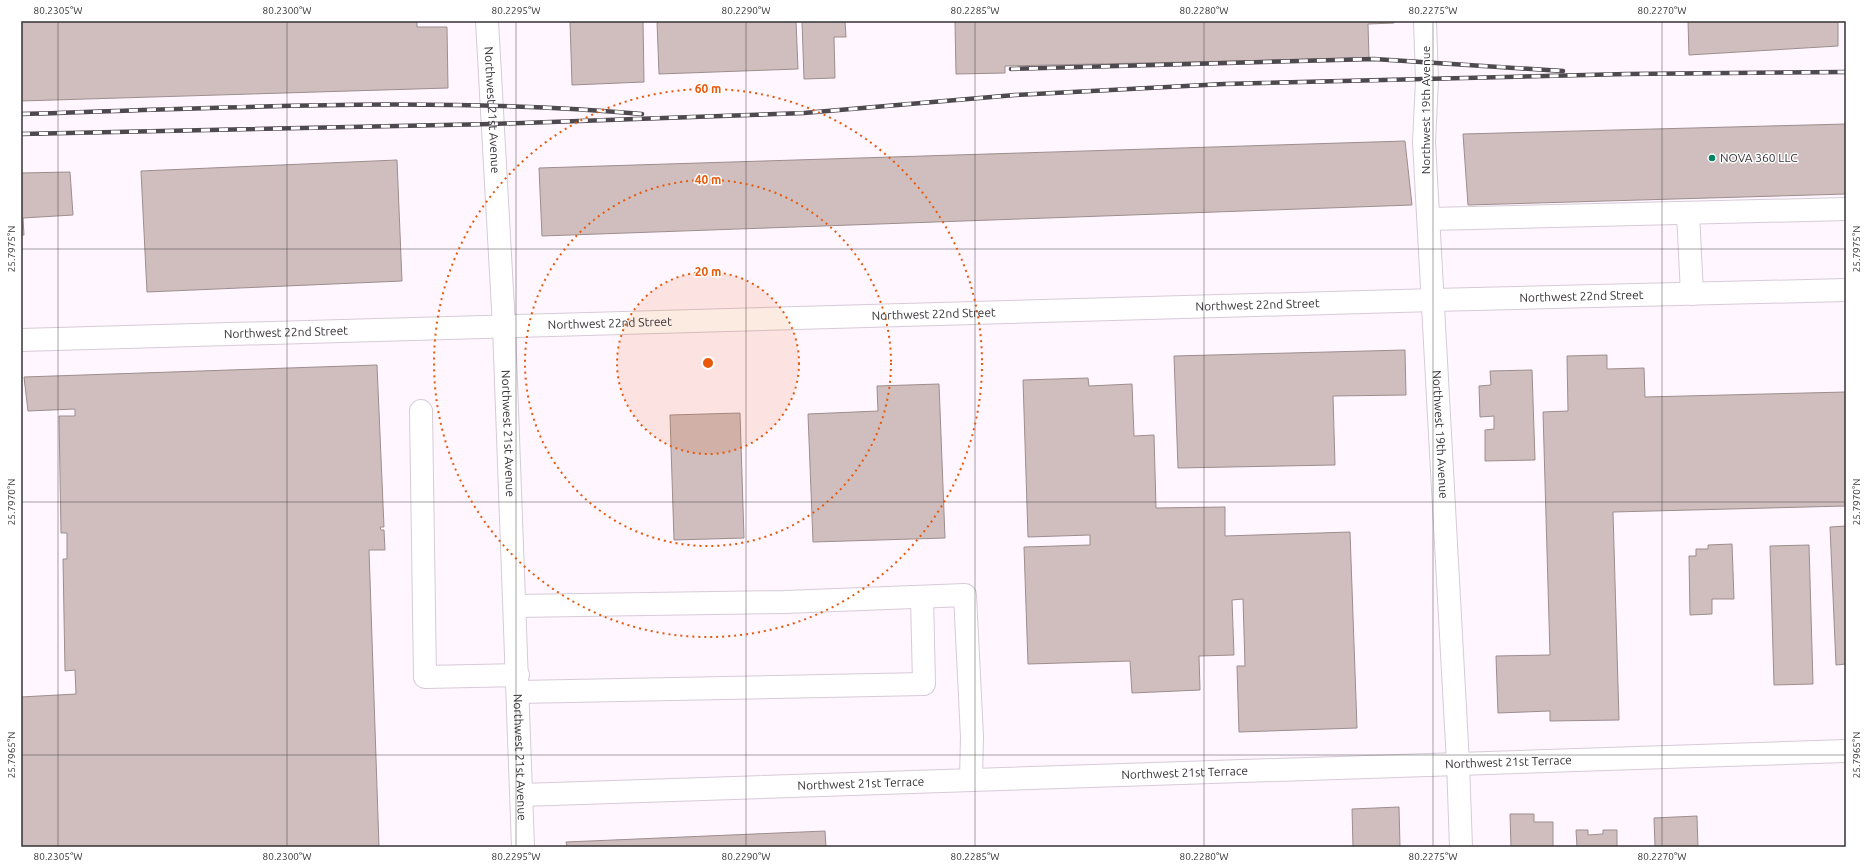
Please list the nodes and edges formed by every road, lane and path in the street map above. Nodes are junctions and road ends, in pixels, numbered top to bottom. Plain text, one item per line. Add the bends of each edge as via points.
1 (487, 21) edge
2 (1425, 21) edge
3 (1846, 209) edge
4 (1688, 213) junction
5 (1429, 219) junction
6 (1846, 290) edge
7 (1692, 294) junction
8 (1434, 300) junction
9 (504, 327) junction
10 (21, 340) edge
11 (421, 411) dead end
12 (922, 597) junction
13 (515, 606) junction
14 (518, 683) junction
15 (1846, 751) edge
16 (1458, 763) junction
17 (971, 779) junction
18 (522, 795) junction
19 (523, 847) edge
20 (1461, 847) edge

1 - 9 street, Northwest 21st Avenue
2 - 5 street, Northwest 19th Avenue via 1427,80 1424,142
3 - 4 street
4 - 5 street
4 - 7 street
5 - 8 street, Northwest 19th Avenue
6 - 7 street, Northwest 22nd Street
7 - 8 street, Northwest 22nd Street
8 - 9 street, Northwest 22nd Street
8 - 16 street, Northwest 19th Avenue
9 - 10 street, Northwest 22nd Street
9 - 13 street, Northwest 21st Avenue
11 - 14 street via 425,677
12 - 13 street
12 - 14 street via 924,684
12 - 17 street via 965,596 972,737
13 - 14 street, Northwest 21st Avenue
14 - 18 street, Northwest 21st Avenue
15 - 16 street, Northwest 21st Terrace
16 - 17 street, Northwest 21st Terrace
16 - 20 street, Northwest 19th Avenue
17 - 18 street, Northwest 21st Terrace
18 - 19 street, Northwest 21st Avenue

